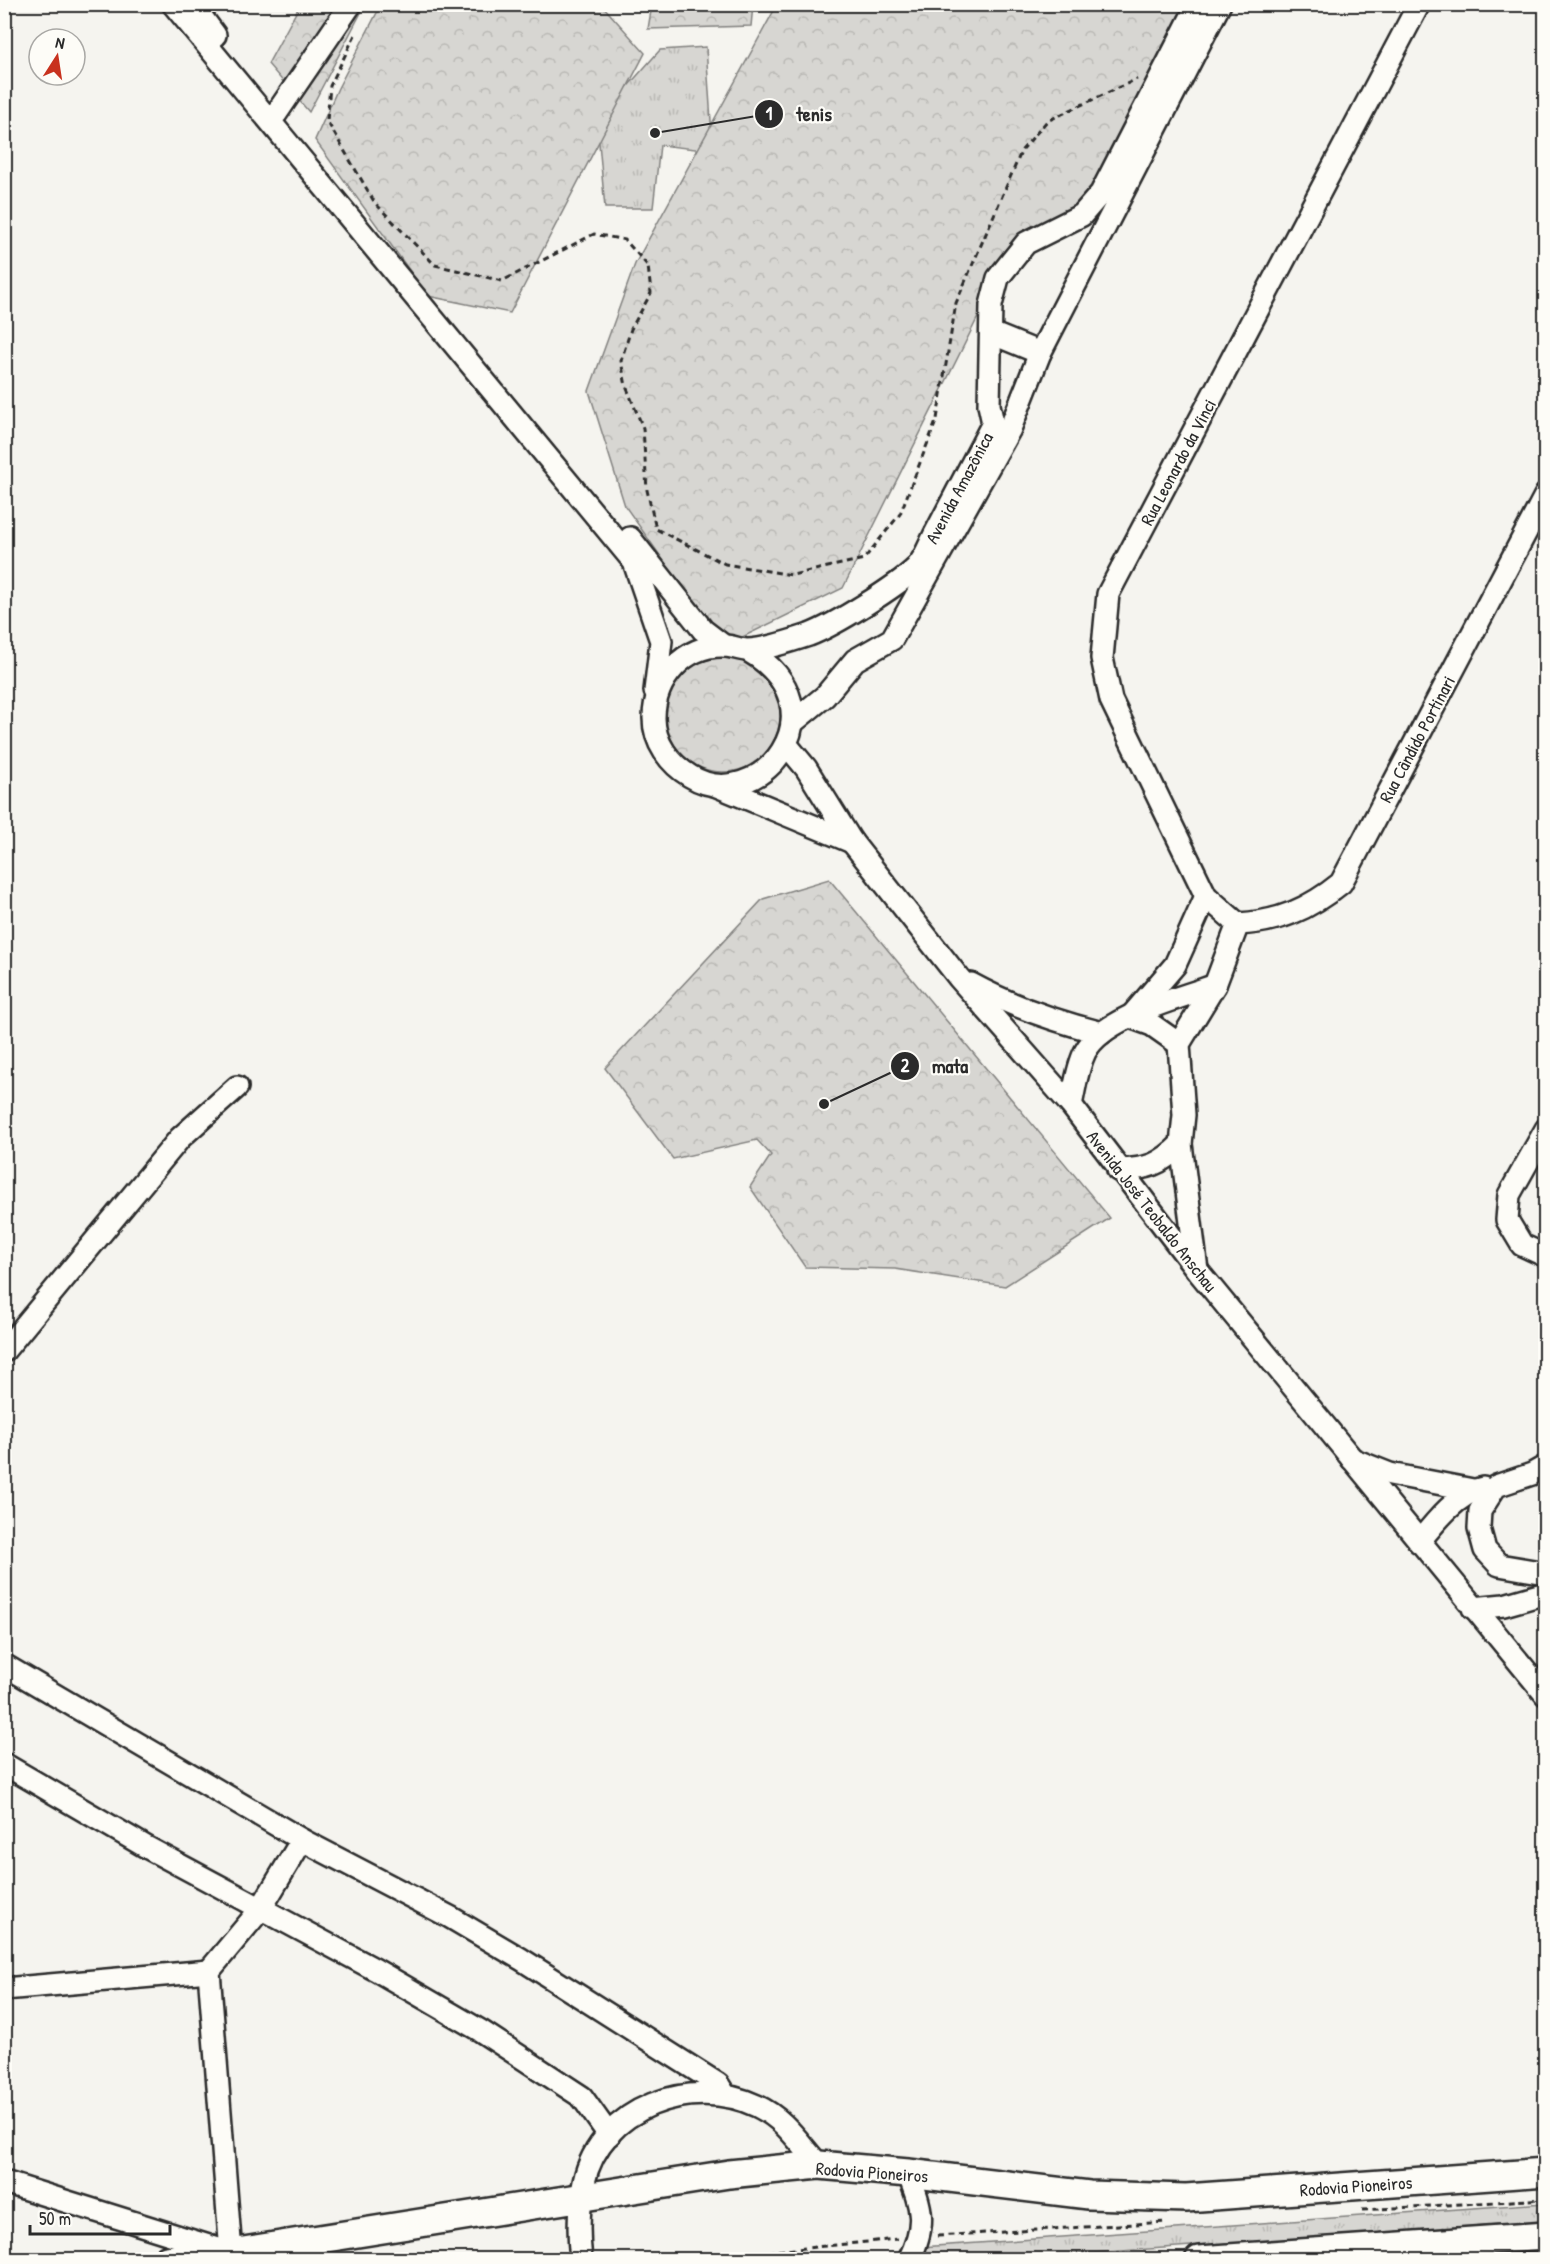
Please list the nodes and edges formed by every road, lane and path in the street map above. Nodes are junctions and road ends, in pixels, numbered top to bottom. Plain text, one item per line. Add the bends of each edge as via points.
1 (172, 4) edge
2 (192, 4) edge
3 (351, 4) edge
4 (1198, 4) edge
5 (1220, 4) edge
6 (1419, 4) edge
7 (360, 26) dead end
8 (1166, 65) junction
9 (276, 114) junction
10 (1109, 198) junction
11 (991, 333) junction
12 (1040, 353) junction
13 (1001, 426) junction
14 (1545, 494) edge
15 (723, 646) junction
16 (747, 650) junction
17 (654, 702) junction
18 (792, 723) junction
19 (786, 744) junction
20 (715, 784) junction
21 (852, 842) junction
22 (1206, 896) junction
23 (1238, 924) junction
24 (959, 978) junction
25 (1215, 985) junction
26 (1130, 1017) junction
27 (1102, 1033) junction
28 (1179, 1044) junction
29 (237, 1087) dead end
30 (1071, 1105) junction
31 (1545, 1129) edge
32 (1181, 1144) junction
33 (1118, 1170) junction
34 (1545, 1256) edge
35 (1197, 1270) junction
36 (4, 1352) edge
37 (1350, 1458) junction
38 (1545, 1466) edge
39 (1496, 1486) junction
40 (1473, 1490) junction
41 (1419, 1542) junction
42 (1545, 1573) edge
43 (1545, 1593) edge
44 (1473, 1608) junction
45 (4, 1665) edge
46 (1545, 1695) edge
47 (4, 1764) edge
48 (302, 1840) junction
49 (260, 1910) junction
50 (209, 1971) junction
51 (4, 1989) edge
52 (725, 2095) junction
53 (609, 2135) junction
54 (819, 2165) junction
55 (1545, 2172) edge
56 (908, 2173) junction
57 (4, 2182) edge
58 (583, 2198) junction
59 (1545, 2199) edge
60 (1357, 2210) dead end
61 (1168, 2222) dead end
62 (1545, 2236) edge
63 (920, 2237) junction
64 (231, 2253) junction
65 (1284, 2257) edge
66 (167, 2259) edge
67 (581, 2259) edge
68 (684, 2259) edge
69 (909, 2259) edge
70 (1199, 2259) edge

1 - 17 street via 634,561 662,641
2 - 9 street
3 - 9 street
4 - 8 street, Avenida Amazônica
5 - 10 street, Avenida Amazônica
6 - 22 street, Rua Leonardo da Vinci via 1108,594 1102,658 1111,700
7 - 8 path via 330,86 327,121 375,203 435,265 502,281 594,234 625,240 648,266 651,292 621,361 626,386 643,428 646,490 656,529 725,564 792,574 864,559 900,514 937,418 956,303 1022,150 1047,121
8 - 10 street, Avenida Amazônica
9 - 15 street via 672,587 703,630
10 - 11 street, Avenida Amazônica via 1026,243 998,278 991,305
10 - 12 street, Avenida Amazônica
11 - 12 street
11 - 13 street, Avenida Amazônica via 989,405
12 - 13 street, Avenida Amazônica
13 - 16 street, Avenida Amazônica via 918,567 858,609 809,635
13 - 18 street, Avenida Amazônica via 892,639 855,660 825,696
14 - 23 street, Rua Cândido Portinari via 1341,883 1322,899 1295,912 1266,923
15 - 16 street
15 - 17 street via 700,650 678,662 663,680
16 - 18 street via 768,663 784,681
17 - 20 street via 654,727 662,749 675,766 693,778
18 - 19 street
19 - 20 street via 774,763 757,776 737,784
19 - 21 street via 806,768
20 - 21 street, Avenida José Teobaldo Anschau
21 - 24 street, Avenida José Teobaldo Anschau
22 - 23 street, Rua Leonardo da Vinci
22 - 26 street via 1175,965
23 - 25 street
24 - 27 street via 1043,1017
24 - 30 street, Avenida José Teobaldo Anschau
25 - 26 street
25 - 28 street
26 - 27 street
26 - 28 street via 1152,1025
27 - 30 street via 1086,1051
28 - 32 street via 1184,1115
29 - 36 street via 180,1138
30 - 33 street, Avenida José Teobaldo Anschau
31 - 34 street via 1509,1195 1507,1221 1522,1245
32 - 33 street via 1165,1160 1143,1169
32 - 35 street
33 - 35 street, Avenida José Teobaldo Anschau
35 - 37 street, Avenida José Teobaldo Anschau
37 - 40 street via 1390,1474
37 - 41 street, Avenida José Teobaldo Anschau
38 - 39 street
39 - 40 street
39 - 42 street via 1480,1511 1479,1528 1485,1550 1499,1565
40 - 41 street via 1437,1520
41 - 44 street, Avenida José Teobaldo Anschau
43 - 44 street via 1504,1605
44 - 46 street, Avenida José Teobaldo Anschau
45 - 48 street
47 - 49 street
48 - 49 street
48 - 52 street via 521,1959 718,2084
49 - 50 street
49 - 53 street via 430,2000 532,2064 582,2097
50 - 51 street
50 - 64 street
52 - 53 street via 688,2094 653,2103
52 - 54 street via 743,2099 774,2116
53 - 58 street via 590,2166
54 - 56 main road, Rodovia Pioneiros
54 - 58 main road, Rodovia Pioneiros via 729,2174
55 - 56 main road, Rodovia Pioneiros via 1185,2198 1033,2190
56 - 63 street via 920,2202
57 - 64 street
58 - 64 main road, Rodovia Pioneiros
58 - 67 street via 577,2232
59 - 60 path
61 - 63 path
62 - 65 main road
63 - 68 path
63 - 69 street
64 - 66 main road, Rodovia Pioneiros
65 - 70 main road

